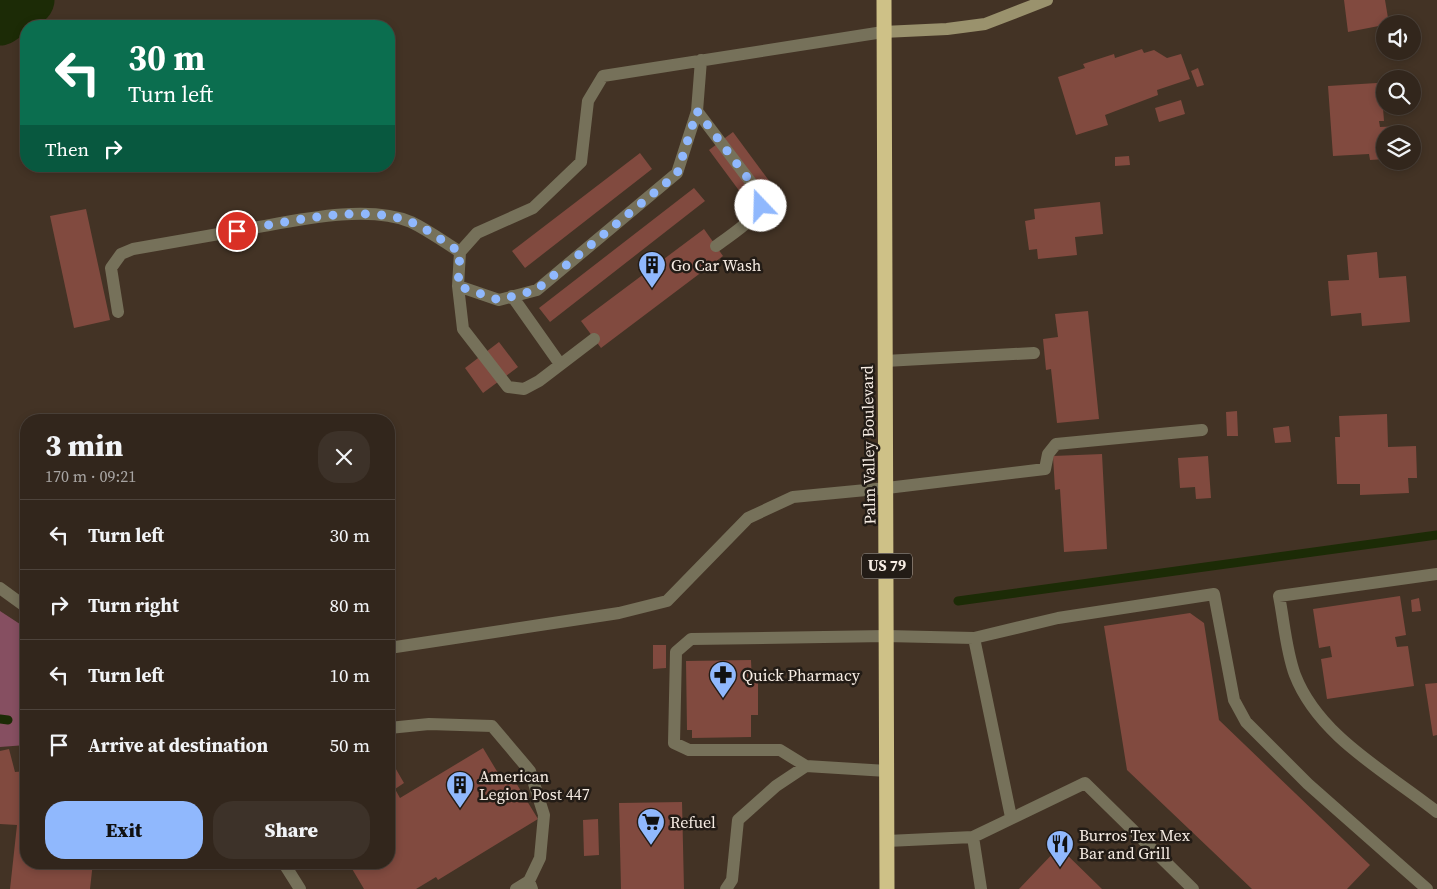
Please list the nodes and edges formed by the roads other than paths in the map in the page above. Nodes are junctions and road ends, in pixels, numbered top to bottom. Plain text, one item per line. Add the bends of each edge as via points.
1 (884, 0) edge
2 (1047, 0) edge
3 (883, 32) junction
4 (701, 60) junction
5 (697, 111) junction
6 (716, 246) dead end
7 (460, 252) junction
8 (458, 286) junction
9 (512, 296) junction
10 (118, 312) dead end
11 (594, 339) dead end
12 (1034, 353) dead end
13 (885, 361) junction
14 (560, 364) junction
15 (1202, 430) dead end
16 (887, 488) junction
17 (1437, 574) edge
18 (0, 588) edge
19 (20, 603) edge
20 (886, 636) junction
21 (974, 638) junction
22 (395, 647) edge
23 (395, 727) edge
24 (806, 766) junction
25 (887, 771) junction
26 (1437, 812) edge
27 (1012, 817) junction
28 (973, 837) junction
29 (887, 841) junction
30 (287, 869) edge
31 (530, 885) edge
32 (300, 889) edge
33 (516, 889) edge
34 (726, 889) edge
35 (888, 889) edge
36 (981, 889) edge
37 (1193, 889) edge
38 (1427, 889) edge

1 - 3 highway, Palm Valley Boulevard / US 79
2 - 3 street via 985,24
3 - 4 lane
3 - 13 highway, Palm Valley Boulevard / US 79
4 - 5 lane
4 - 7 lane via 603,76 588,101 581,162 533,208 477,233
5 - 6 lane via 762,197 761,206 752,218
5 - 9 lane via 677,174 536,290
7 - 8 lane
7 - 10 lane via 411,222 353,214 309,218 133,249 121,254 110,268
8 - 9 lane via 499,300
8 - 14 lane via 463,329 508,387 524,390
9 - 14 lane
11 - 14 lane
12 - 13 lane
13 - 16 highway, Palm Valley Boulevard / US 79
15 - 16 lane via 1056,444 1048,454 1045,469
16 - 20 highway, Palm Valley Boulevard / US 79
16 - 22 lane via 793,497 748,518 667,601 619,613
17 - 26 lane via 1279,596 1295,674 1314,712 1352,747
18 - 19 lane
20 - 21 lane
20 - 24 lane via 691,639 676,652 674,743 689,750 780,750
20 - 25 highway, Palm Valley Boulevard / US 79
21 - 27 lane
21 - 38 lane via 1058,618 1214,594 1234,700 1246,722 1308,784
23 - 31 lane via 429,724 492,726 530,771 544,815 540,858
24 - 25 lane
24 - 34 lane via 776,786 738,820 732,880
25 - 29 highway, Palm Valley Boulevard / US 79
27 - 28 lane
27 - 37 lane via 1085,783
28 - 29 lane
28 - 36 lane
29 - 35 highway, Palm Valley Boulevard / US 79
30 - 32 lane
31 - 33 lane

